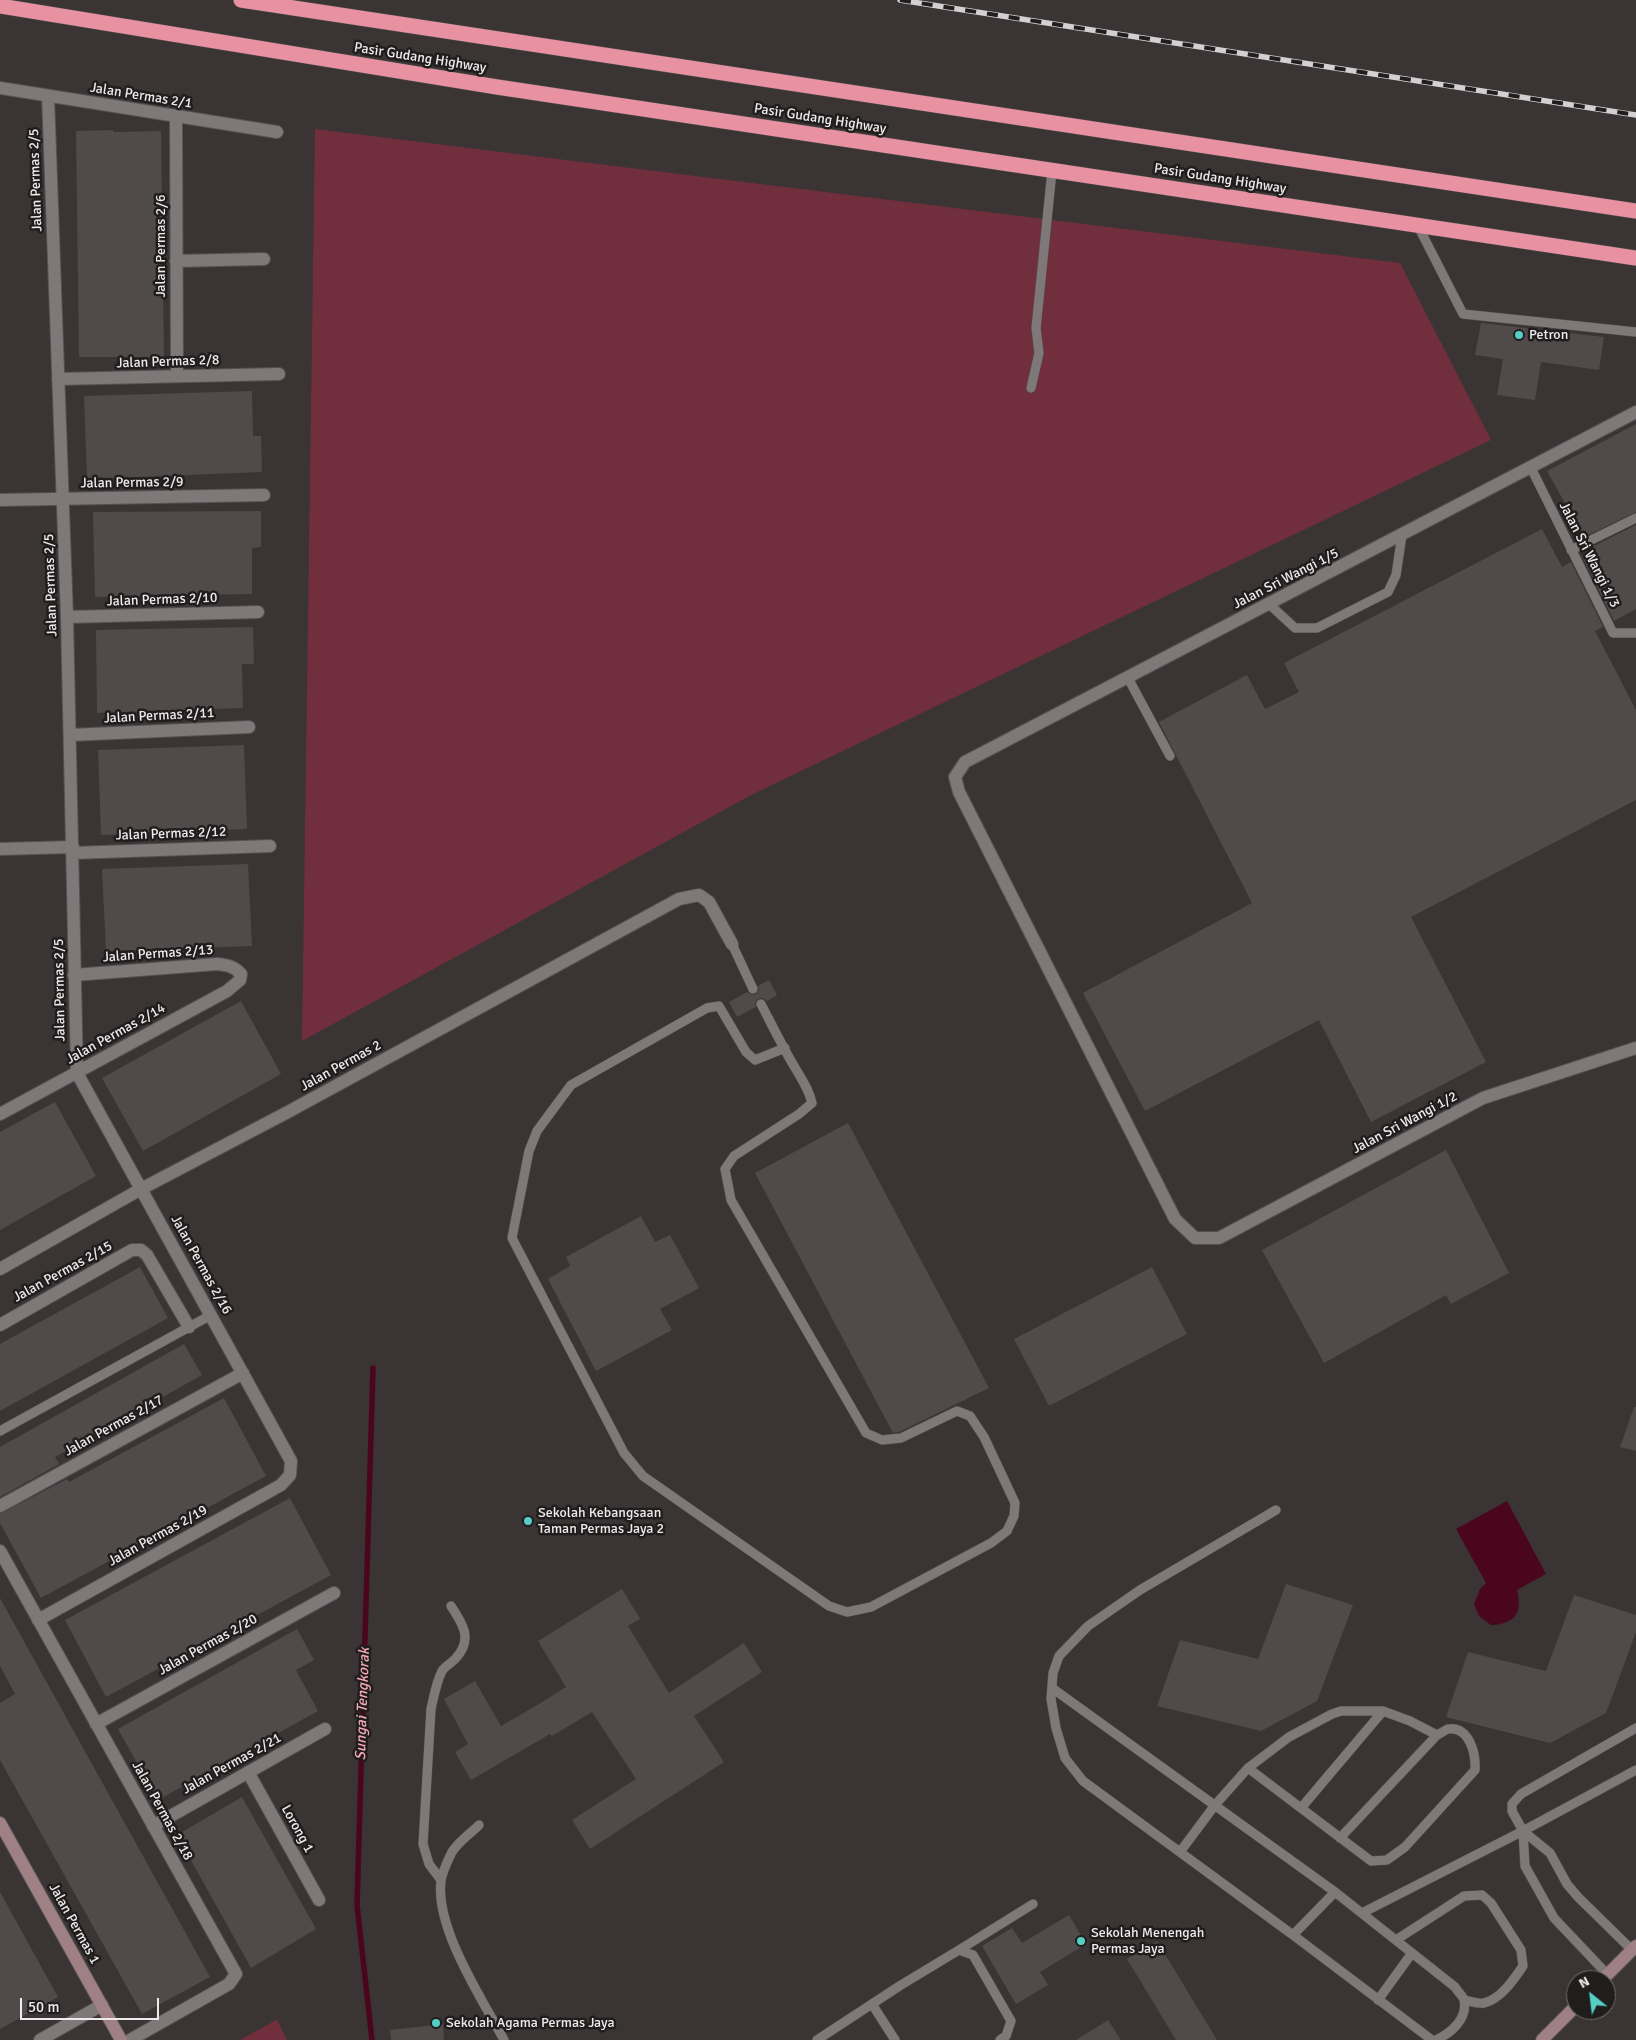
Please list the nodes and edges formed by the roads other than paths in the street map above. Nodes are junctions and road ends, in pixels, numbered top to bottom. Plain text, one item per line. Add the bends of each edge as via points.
1 (241, 0) edge
2 (0, 6) edge
3 (0, 88) edge
4 (48, 96) junction
5 (176, 116) junction
6 (276, 132) dead end
7 (1052, 170) junction
8 (1636, 211) edge
9 (1418, 226) junction
10 (264, 258) dead end
11 (1636, 258) edge
12 (176, 261) junction
13 (1636, 332) edge
14 (279, 374) dead end
15 (177, 376) junction
16 (58, 380) junction
17 (1032, 388) dead end
18 (1636, 412) edge
19 (1531, 468) junction
20 (264, 495) dead end
21 (0, 500) edge
22 (63, 500) junction
23 (1636, 518) edge
24 (1402, 536) junction
25 (1571, 550) junction
26 (1269, 604) junction
27 (258, 612) dead end
28 (66, 618) junction
29 (1636, 633) edge
30 (1128, 678) junction
31 (249, 727) dead end
32 (70, 735) junction
33 (1170, 756) dead end
34 (270, 846) dead end
35 (0, 849) edge
36 (73, 850) junction
37 (732, 944) joint
38 (241, 974) joint
39 (74, 975) junction
40 (753, 989) dead end
41 (761, 1004) dead end
42 (785, 1048) junction
43 (1636, 1048) edge
44 (77, 1073) junction
45 (0, 1114) edge
46 (142, 1189) junction
47 (1196, 1238) joint
48 (0, 1269) edge
49 (211, 1315) junction
50 (0, 1325) edge
51 (189, 1327) junction
52 (243, 1373) junction
53 (0, 1431) edge
54 (290, 1474) joint
55 (0, 1506) edge
56 (1276, 1510) dead end
57 (0, 1551) edge
58 (334, 1593) dead end
59 (451, 1606) dead end
60 (38, 1620) junction
61 (1052, 1688) junction
62 (1383, 1711) junction
63 (96, 1724) junction
64 (1636, 1728) edge
65 (325, 1730) dead end
66 (1438, 1735) junction
67 (1248, 1768) junction
68 (1636, 1770) edge
69 (248, 1772) junction
70 (1215, 1805) junction
71 (1300, 1808) junction
72 (0, 1823) edge
73 (479, 1825) dead end
74 (153, 1826) junction
75 (1523, 1831) junction
76 (1340, 1838) junction
77 (1180, 1852) junction
78 (441, 1880) junction
79 (1335, 1892) junction
80 (319, 1900) dead end
81 (1033, 1904) dead end
82 (1362, 1914) junction
83 (1292, 1935) junction
84 (1396, 1940) junction
85 (1634, 1948) edge
86 (959, 1950) junction
87 (1412, 1953) junction
88 (1599, 1970) edge
89 (1612, 1970) edge
90 (1378, 2000) junction
91 (1464, 2000) junction
92 (872, 2004) junction
93 (102, 2005) junction
94 (1566, 2016) edge
95 (40, 2040) edge
96 (121, 2040) edge
97 (130, 2040) edge
98 (504, 2040) edge
99 (817, 2040) edge
100 (895, 2040) edge
101 (1000, 2040) edge
102 (1432, 2040) edge
103 (1436, 2040) edge
104 (1542, 2040) edge

1 - 8 highway
2 - 7 highway, Pasir Gudang Highway via 487,85
3 - 4 street, Jalan Permas 2/1
4 - 5 street, Jalan Permas 2/1
4 - 16 street, Jalan Permas 2/5
5 - 6 street, Jalan Permas 2/1
5 - 12 street, Jalan Permas 2/6
7 - 9 highway, Pasir Gudang Highway
7 - 17 lane via 1036,328 1039,353
9 - 11 highway, Pasir Gudang Highway
9 - 13 lane via 1463,314
10 - 12 street
12 - 15 street, Jalan Permas 2/6
14 - 15 street, Jalan Permas 2/8
15 - 16 street, Jalan Permas 2/8
16 - 22 street, Jalan Permas 2/5
18 - 19 street, Jalan Sri Wangi 1/5
19 - 24 street, Jalan Sri Wangi 1/5
19 - 25 lane, Jalan Sri Wangi 1/3
20 - 22 street, Jalan Permas 2/9
21 - 22 street, Jalan Permas 2/9
22 - 28 street, Jalan Permas 2/5
23 - 25 lane
24 - 26 street, Jalan Sri Wangi 1/5
24 - 26 lane via 1396,575 1388,592 1317,628 1295,628
25 - 29 lane, Jalan Sri Wangi 1/3 via 1613,633
26 - 30 street, Jalan Sri Wangi 1/5
27 - 28 street, Jalan Permas 2/10
28 - 32 street, Jalan Permas 2/5
30 - 33 lane
30 - 47 street, Jalan Sri Wangi 1/5 via 965,762 955,778 959,792 1175,1219
31 - 32 street, Jalan Permas 2/11
32 - 36 street, Jalan Permas 2/5
34 - 36 street, Jalan Permas 2/12
35 - 36 street, Jalan Permas 2/12
36 - 39 street, Jalan Permas 2/5
37 - 40 lane
37 - 46 street, Jalan Permas 2 via 709,902 699,895 679,899
38 - 39 street, Jalan Permas 2/13 via 230,966 217,964
38 - 44 street, Jalan Permas 2/14 via 240,980 226,991
39 - 44 street, Jalan Permas 2/5
41 - 42 lane
42 - 42 lane via 809,1089 812,1104 734,1156 726,1169 731,1200 866,1433 882,1440 901,1438 957,1411 970,1416 984,1436 1015,1503 1008,1531 991,1543 871,1607 847,1612 829,1606 643,1476 624,1453 512,1238 529,1151 537,1131 571,1085 707,1008 719,1006 746,1052 755,1060
43 - 47 street, Jalan Sri Wangi 1/2 via 1482,1098 1219,1238
44 - 45 street, Jalan Permas 2/14
44 - 46 street, Jalan Permas 2/16
46 - 48 street, Jalan Permas 2
46 - 49 street, Jalan Permas 2/16
49 - 51 lane
49 - 52 street, Jalan Permas 2/16
50 - 51 street, Jalan Permas 2/15 via 132,1250 141,1250
51 - 53 lane
52 - 54 street, Jalan Permas 2/16 via 291,1461
52 - 55 street, Jalan Permas 2/17
54 - 60 street, Jalan Permas 2/19 via 281,1485
56 - 61 lane via 1140,1590 1088,1626 1059,1656
57 - 60 street, Jalan Permas 2/18
58 - 63 street, Jalan Permas 2/20
59 - 78 lane via 464,1626 466,1642 457,1658 443,1670 432,1702 424,1844 429,1864
60 - 63 street, Jalan Permas 2/18
61 - 70 lane
61 - 77 lane via 1056,1728 1065,1758 1083,1781
62 - 66 lane
62 - 67 lane via 1332,1714 1289,1737
62 - 71 lane
63 - 74 street, Jalan Permas 2/18
64 - 75 lane via 1521,1794 1512,1804 1512,1810
65 - 69 street, Jalan Permas 2/21
66 - 76 lane
66 - 76 lane via 1448,1729 1459,1731 1471,1743 1476,1770 1405,1848 1387,1860 1371,1861
67 - 70 lane
67 - 71 lane
68 - 75 lane
69 - 74 street, Jalan Permas 2/21
69 - 80 street, Lorong 1
70 - 77 lane
70 - 79 lane
71 - 76 lane
72 - 93 street, Jalan Permas 1
73 - 78 lane via 453,1851
74 - 97 street, Jalan Permas 2/18 via 236,1974 229,1984
75 - 82 lane
75 - 85 lane via 1550,1853 1578,1897
75 - 88 lane via 1525,1866 1554,1918
77 - 83 lane
78 - 98 lane via 441,1902 463,1965
79 - 82 lane
79 - 83 lane
81 - 86 lane
82 - 84 lane
83 - 90 lane
84 - 87 lane
84 - 91 lane via 1464,1896 1482,1895 1491,1903 1521,1950 1523,1966 1496,1997 1484,2003
85 - 89 street
86 - 92 lane
86 - 101 lane via 973,1956 1011,2021 1006,2036
87 - 90 lane
87 - 91 lane via 1454,1987
90 - 102 lane
91 - 103 lane via 1463,2016 1450,2033
92 - 99 lane
92 - 100 lane
93 - 95 street
93 - 96 street, Jalan Permas 1
94 - 104 street

